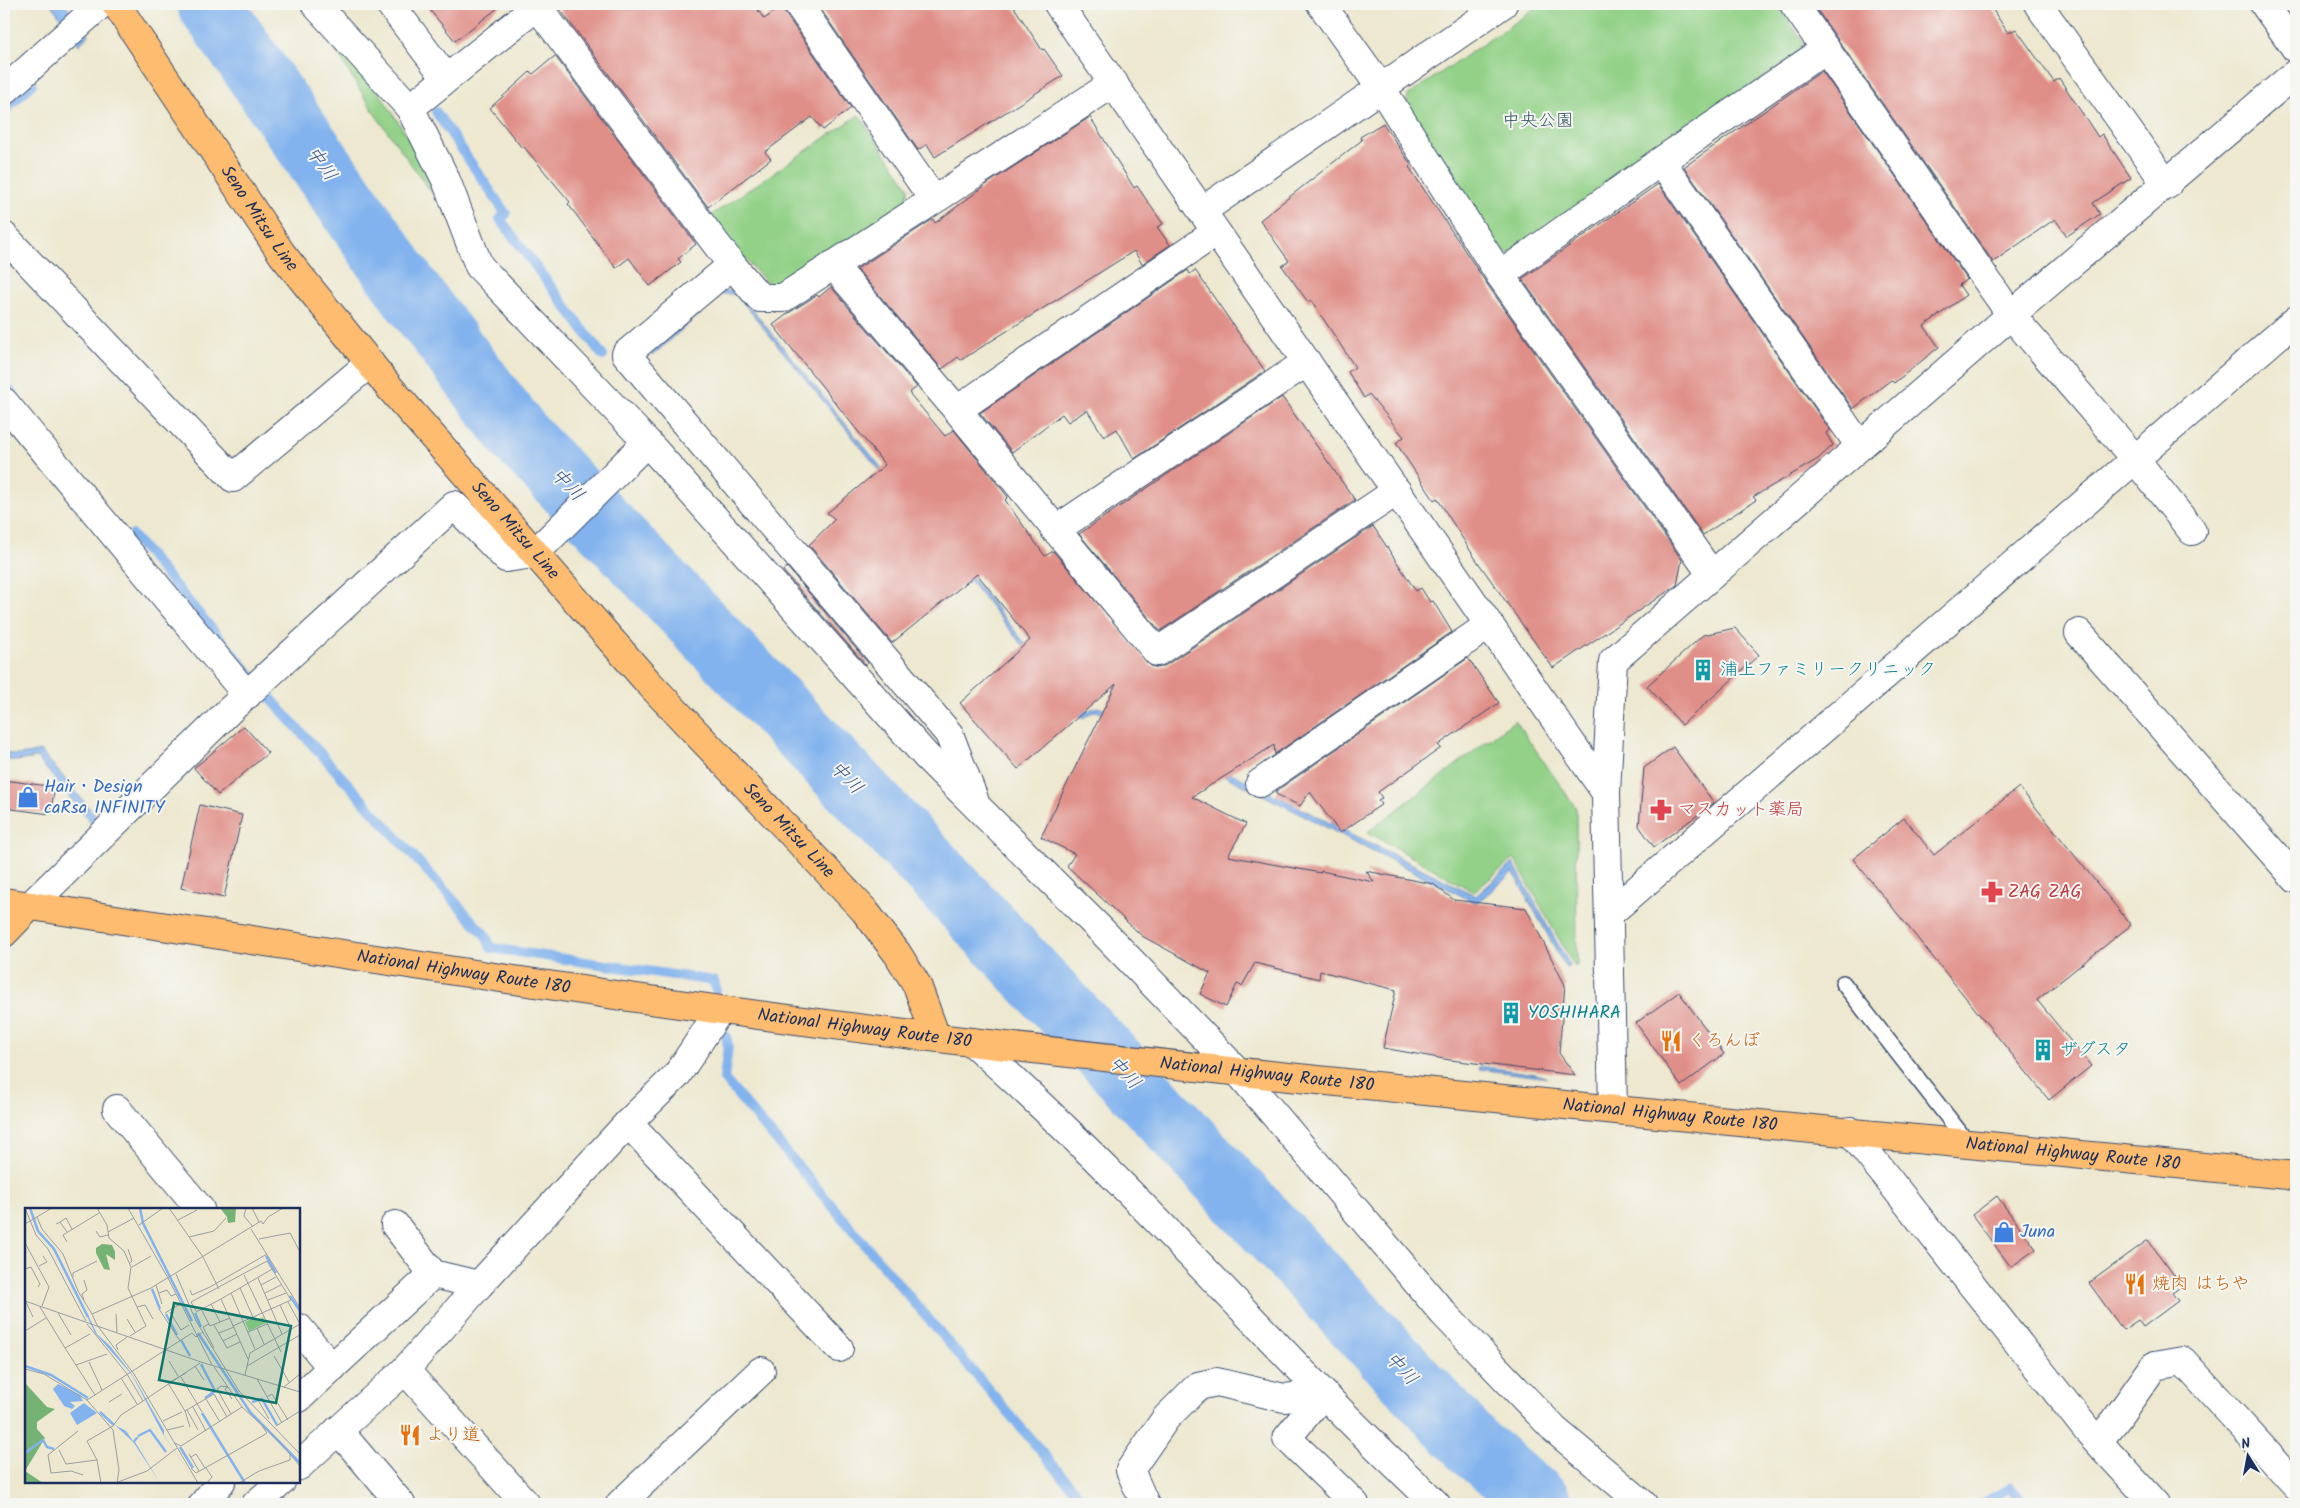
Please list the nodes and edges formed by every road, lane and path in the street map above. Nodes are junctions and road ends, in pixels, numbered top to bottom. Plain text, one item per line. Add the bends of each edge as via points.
1 (101, 4) edge
2 (116, 4) edge
3 (315, 4) edge
4 (390, 4) edge
5 (798, 4) edge
6 (1058, 4) edge
7 (1321, 4) edge
8 (1503, 4) edge
9 (1794, 4) edge
10 (2038, 4) edge
11 (2264, 4) edge
12 (539, 5) edge
13 (1826, 49) junction
14 (2296, 49) edge
15 (2296, 73) edge
16 (446, 78) junction
17 (1114, 82) junction
18 (1381, 88) junction
19 (4, 91) edge
20 (410, 108) junction
21 (1661, 161) junction
22 (2167, 185) junction
23 (933, 198) junction
24 (1209, 222) junction
25 (4, 236) edge
26 (732, 265) junction
27 (833, 265) junction
28 (1500, 275) junction
29 (2011, 315) junction
30 (2296, 320) edge
31 (1306, 362) junction
32 (370, 363) junction
33 (4, 402) edge
34 (958, 410) junction
35 (644, 446) junction
36 (1860, 446) junction
37 (2135, 459) junction
38 (1397, 491) junction
39 (1055, 530) junction
40 (2192, 531) dead end
41 (539, 548) junction
42 (1712, 575) junction
43 (1489, 625) junction
44 (2080, 633) dead end
45 (256, 687) junction
46 (1260, 783) dead end
47 (1606, 793) junction
48 (977, 807) junction
49 (2296, 879) edge
50 (4, 902) edge
51 (30, 906) junction
52 (1609, 914) junction
53 (4, 933) edge
54 (1843, 983) dead end
55 (720, 1010) junction
56 (936, 1037) junction
57 (972, 1042) junction
58 (1239, 1073) junction
59 (1613, 1108) junction
60 (117, 1109) dead end
61 (628, 1123) junction
62 (1850, 1131) junction
63 (1968, 1143) junction
64 (2296, 1176) edge
65 (199, 1208) edge
66 (395, 1225) dead end
67 (433, 1274) junction
68 (479, 1285) junction
69 (300, 1329) edge
70 (839, 1348) dead end
71 (332, 1368) junction
72 (405, 1370) junction
73 (761, 1371) dead end
74 (1323, 1394) junction
75 (300, 1397) edge
76 (338, 1430) junction
77 (2098, 1441) junction
78 (300, 1465) edge
79 (220, 1483) edge
80 (280, 1483) edge
81 (2296, 1485) edge
82 (203, 1504) edge
83 (256, 1504) edge
84 (401, 1504) edge
85 (526, 1504) edge
86 (620, 1504) edge
87 (1145, 1504) edge
88 (1355, 1504) edge
89 (1436, 1504) edge
90 (1643, 1504) edge
91 (2156, 1504) edge

1 - 19 street
2 - 32 main road, Seno Mitsu Line via 282,254
3 - 20 street
4 - 16 street
5 - 23 street
6 - 17 street
7 - 18 street
8 - 18 street
9 - 13 street
10 - 22 street
11 - 14 street
12 - 16 street
12 - 26 street
13 - 21 street
13 - 29 street
15 - 22 street
16 - 20 street
17 - 23 street
17 - 24 street
18 - 24 street
18 - 28 street
20 - 35 street via 446,180 479,266
21 - 28 street
21 - 36 street
22 - 29 street
23 - 27 street
24 - 31 street
24 - 34 street
25 - 32 street via 233,478
26 - 27 street via 760,298 783,298
26 - 48 street via 626,354 949,734
27 - 34 street
28 - 42 street
29 - 36 street
29 - 37 street
30 - 37 street
31 - 38 street
31 - 39 street
32 - 41 main road, Seno Mitsu Line
33 - 45 street
34 - 39 street
35 - 41 street
35 - 48 street via 926,756
36 - 42 street
37 - 40 street
37 - 52 street
38 - 39 street via 1157,652
38 - 43 street
41 - 45 street via 506,558 454,505
41 - 56 main road, Seno Mitsu Line via 647,681 864,910 917,986
42 - 47 street via 1613,661
43 - 46 street
43 - 47 street
44 - 49 street
45 - 51 street
47 - 52 street
48 - 58 street
50 - 51 main road, National Highway Route 180
51 - 53 main road
51 - 55 main road, National Highway Route 180
52 - 59 street
54 - 63 lane
55 - 56 main road, National Highway Route 180
55 - 61 street via 677,1075
56 - 57 main road, National Highway Route 180
57 - 58 main road, National Highway Route 180
57 - 74 street via 1094,1156
58 - 59 main road, National Highway Route 180
58 - 90 street via 1443,1314 1555,1430
59 - 62 main road, National Highway Route 180
60 - 65 street
61 - 68 street
61 - 70 street
62 - 63 main road, National Highway Route 180
62 - 77 street
63 - 64 main road, National Highway Route 180
66 - 67 street
67 - 68 street
67 - 71 street
68 - 72 street
69 - 71 street
71 - 75 street
72 - 76 street
72 - 85 street
73 - 86 street
74 - 87 street via 1284,1398 1217,1382 1198,1386 1166,1418 1130,1470
74 - 88 street via 1287,1438
74 - 89 street
76 - 78 street
76 - 84 street
77 - 81 street via 2154,1366 2183,1361
77 - 91 street
79 - 82 street
80 - 83 street

